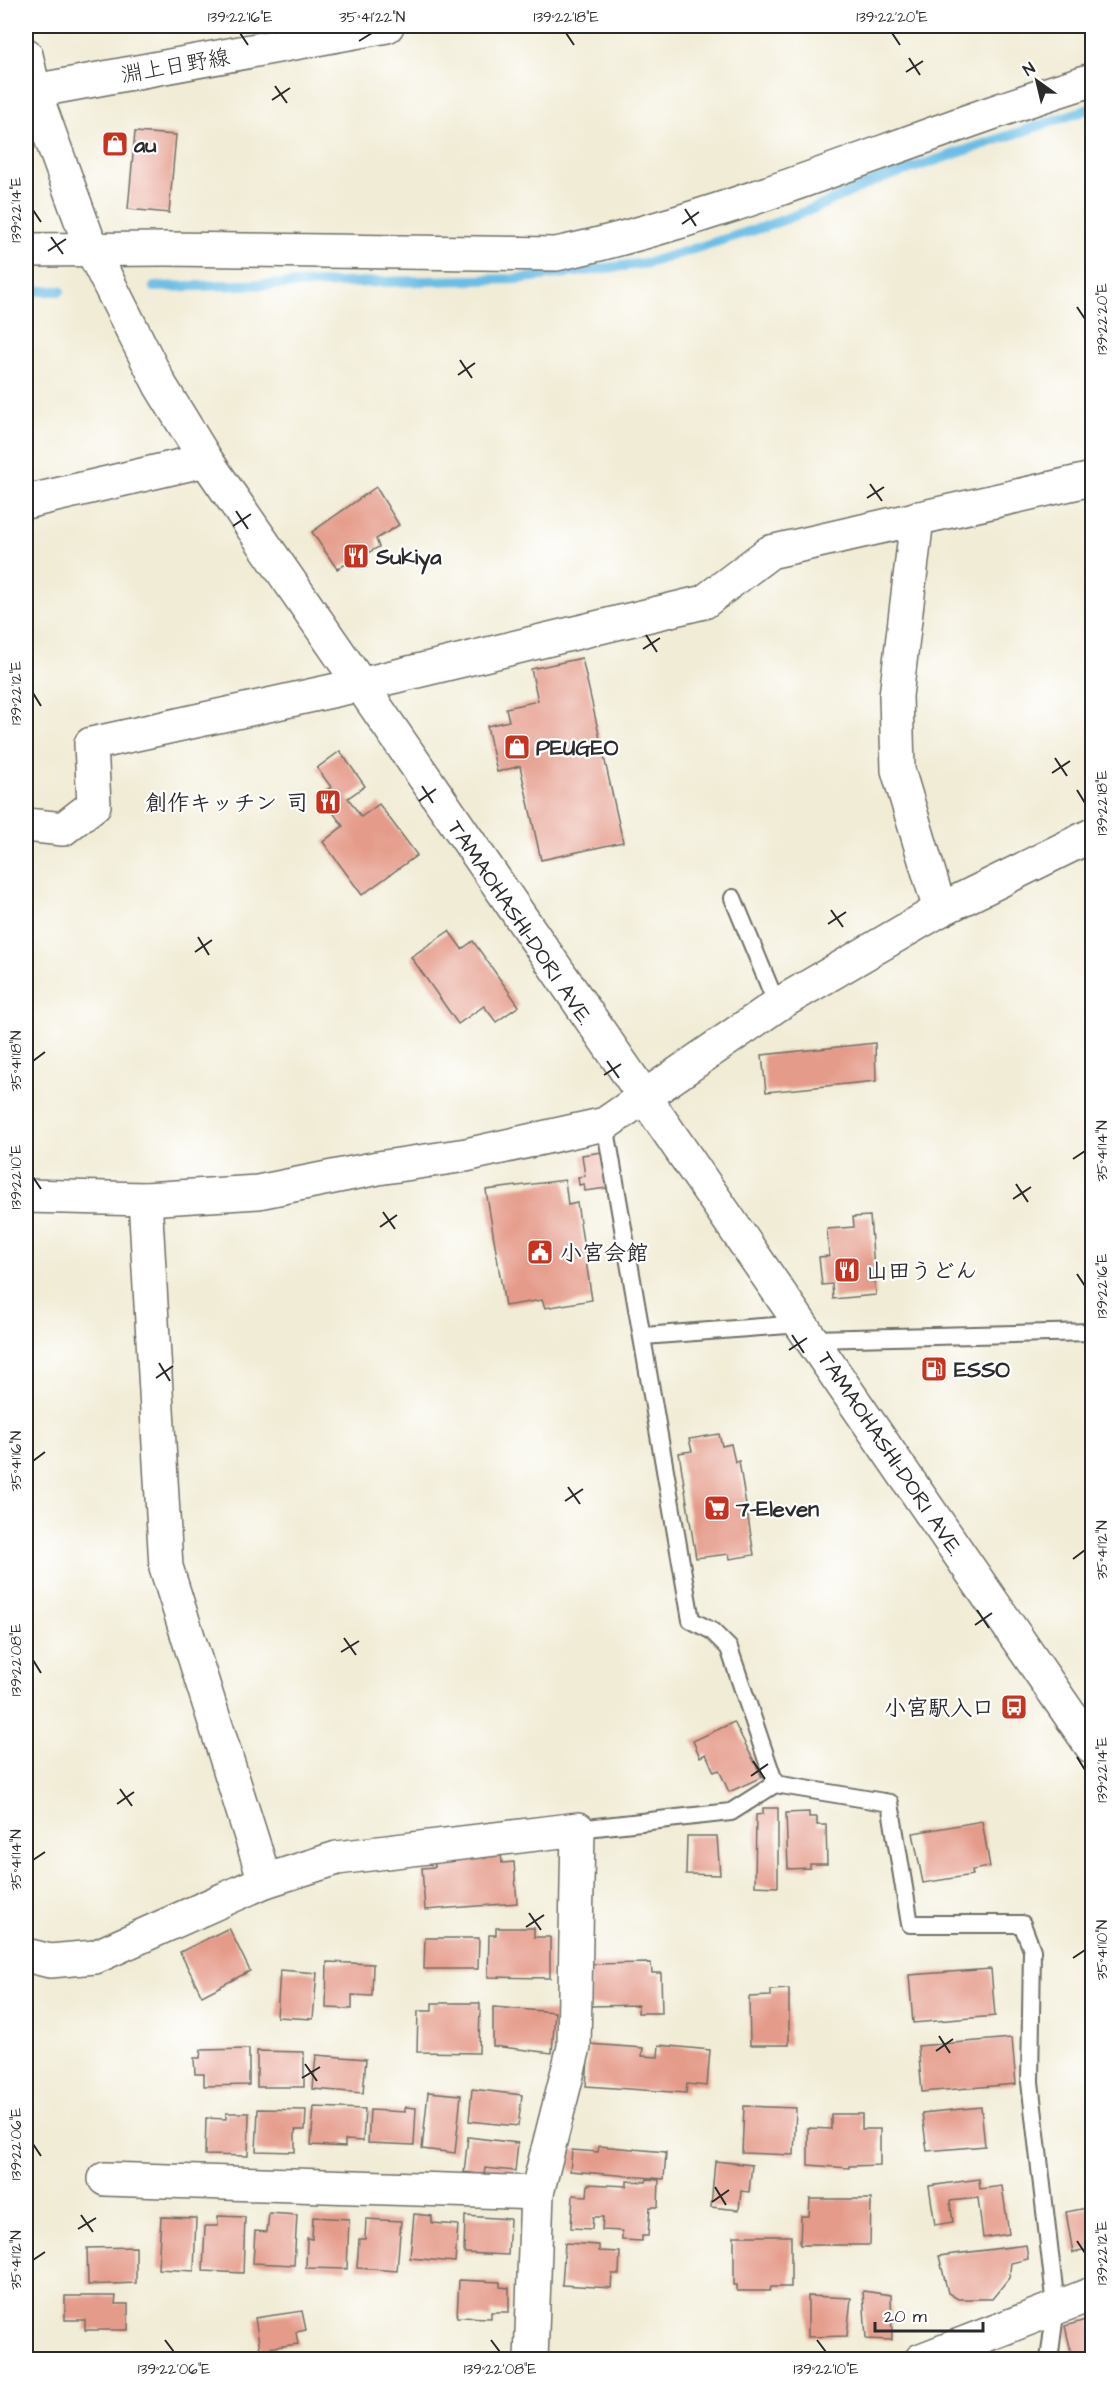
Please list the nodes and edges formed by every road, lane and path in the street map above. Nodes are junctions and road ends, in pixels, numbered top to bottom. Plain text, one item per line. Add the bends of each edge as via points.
1 (387, 26) edge
2 (26, 55) edge
3 (1092, 80) edge
4 (34, 91) junction
5 (91, 248) junction
6 (26, 250) edge
7 (206, 460) junction
8 (1092, 479) edge
9 (26, 502) edge
10 (917, 518) junction
11 (359, 685) junction
12 (26, 825) edge
13 (1092, 836) edge
14 (733, 898) dead end
15 (940, 910) junction
16 (777, 1005) junction
17 (641, 1098) junction
18 (605, 1124) junction
19 (26, 1196) edge
20 (145, 1199) junction
21 (806, 1332) junction
22 (1092, 1332) edge
23 (644, 1336) junction
24 (1092, 1747) edge
25 (775, 1784) junction
26 (578, 1829) junction
27 (265, 1881) junction
28 (26, 1955) edge
29 (105, 2179) dead end
30 (537, 2193) junction
31 (1092, 2294) edge
32 (1056, 2306) junction
33 (531, 2360) edge
34 (921, 2360) edge
35 (1049, 2360) edge

1 - 4 street, 淵上日野線
2 - 4 street, TAMAOHASHI-DORI AVE.
3 - 5 street via 1002,107 669,224 556,254
4 - 5 street, TAMAOHASHI-DORI AVE.
5 - 6 street
5 - 7 street, TAMAOHASHI-DORI AVE. via 160,385
7 - 9 street
7 - 11 street, TAMAOHASHI-DORI AVE.
8 - 10 street
10 - 11 street via 770,552 704,602
10 - 15 street via 896,696 898,770
11 - 12 street via 91,744 94,805 63,829
11 - 17 street, TAMAOHASHI-DORI AVE.
13 - 15 street
14 - 16 lane
15 - 16 street
16 - 17 street
17 - 18 street
17 - 21 street, TAMAOHASHI-DORI AVE.
18 - 20 street via 466,1155 258,1192
18 - 23 lane
19 - 20 street
20 - 27 street via 166,1567
21 - 22 lane
21 - 23 lane
21 - 24 street, TAMAOHASHI-DORI AVE.
23 - 25 lane via 691,1620 712,1631 729,1647
25 - 26 lane via 731,1812
25 - 32 lane via 890,1803 910,1924 1022,1924 1032,1950 1030,2082
26 - 27 street via 337,1858
26 - 30 street via 574,2047
27 - 28 street via 95,1957 50,1961
29 - 30 street
30 - 33 street
31 - 32 street
32 - 34 street
32 - 35 lane

